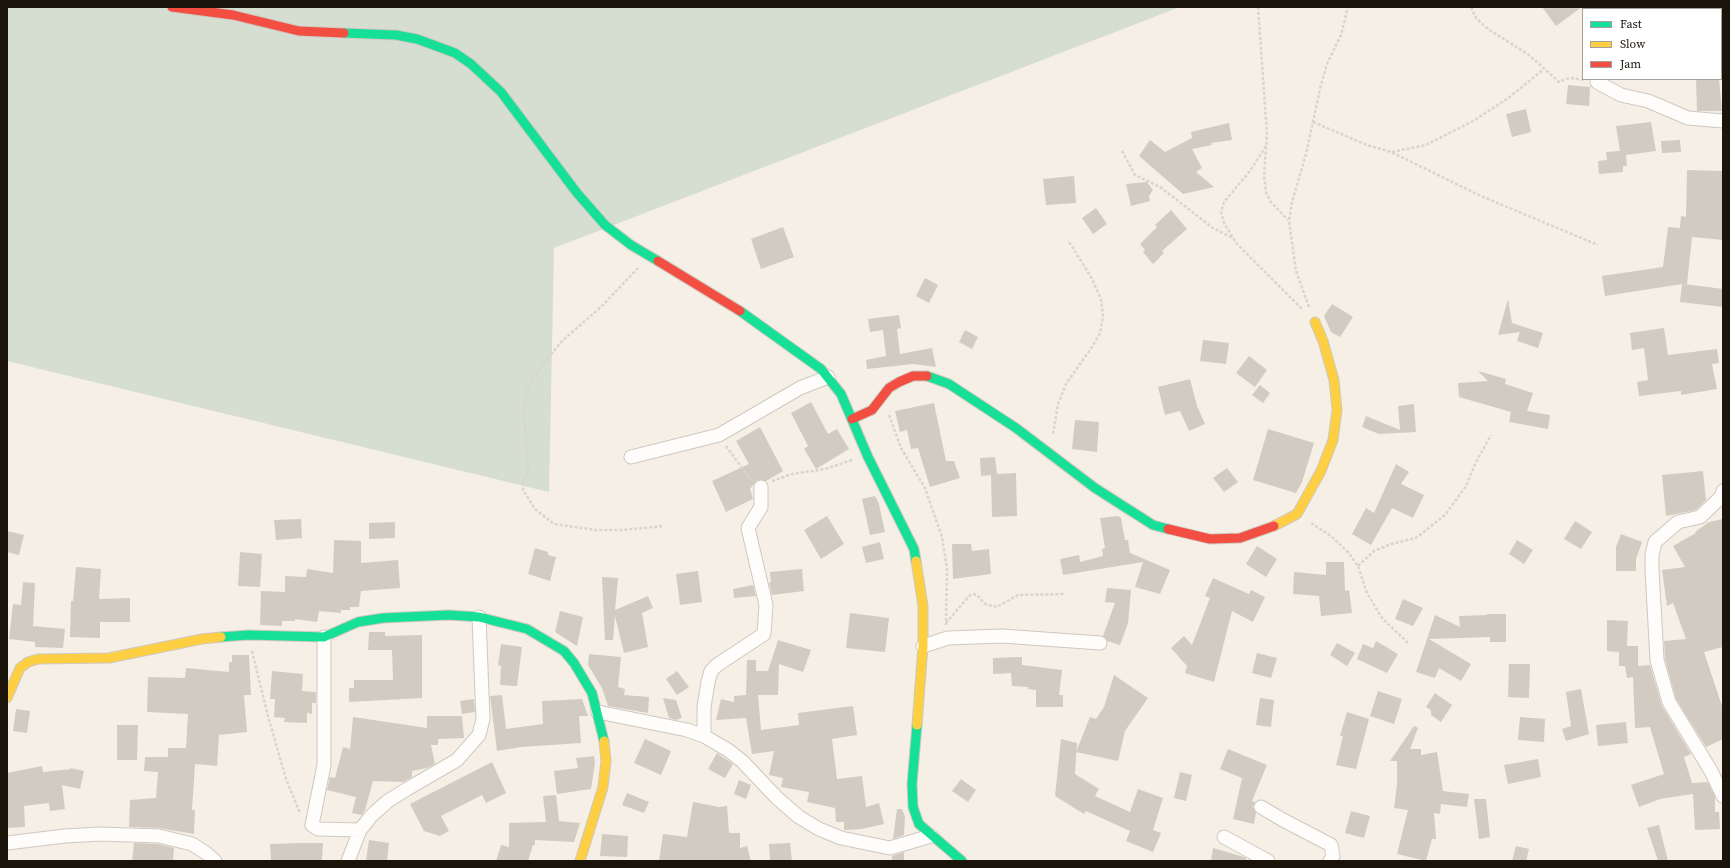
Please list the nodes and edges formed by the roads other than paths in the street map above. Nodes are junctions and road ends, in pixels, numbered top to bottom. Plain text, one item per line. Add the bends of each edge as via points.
1 (172, 7) edge
2 (1597, 82) road end
3 (1723, 121) edge
4 (1315, 322) road end
5 (828, 377) junction
6 (852, 419) junction
7 (631, 457) dead end
8 (761, 487) road end
9 (1723, 491) edge
10 (479, 617) junction
11 (324, 637) junction
12 (1100, 643) dead end
13 (923, 646) junction
14 (7, 698) edge
15 (598, 712) junction
16 (704, 736) junction
17 (1723, 796) edge
18 (1261, 807) dead end
19 (360, 830) junction
20 (931, 836) junction
21 (1224, 837) dead end
22 (7, 843) edge
23 (215, 861) edge
24 (348, 861) edge
25 (580, 861) edge
26 (962, 861) edge
27 (1268, 861) edge
28 (1330, 861) edge

1 - 5 street via 233,16 299,31 396,35 417,39 455,53 501,92 577,193 605,225 648,256 738,310 804,355
2 - 3 street via 1621,95 1648,101 1688,118
4 - 6 street via 1334,380 1338,410 1334,440 1324,465 1297,514 1240,538 1210,539 1153,525 1095,488 1016,428 949,384 929,376 906,378 889,388 872,410
5 - 6 street via 841,394
5 - 7 street via 800,388 719,435
6 - 13 street via 914,549 923,606
8 - 16 street via 761,507 748,528 766,605 764,634 711,671 704,707
9 - 17 street via 1721,497 1700,517 1678,522 1655,542 1652,569 1657,660 1669,702 1711,771
10 - 11 street via 449,615 383,618 358,622
10 - 15 street via 527,629 564,651 592,693
10 - 19 street via 483,719 480,735 458,760 388,801
11 - 14 street via 248,635 202,639 109,658 38,659 20,668
11 - 19 street via 324,764 312,825 318,829
12 - 13 street via 1002,636 948,638
13 - 20 street via 912,784 913,807 919,824
15 - 16 street via 687,730
15 - 25 street via 606,761 603,787
16 - 20 street via 742,761 777,798 799,817 819,829 841,838 890,848
18 - 28 street via 1331,845 1333,856
19 - 24 street
20 - 26 street
21 - 27 street
22 - 23 street via 100,834 159,836 192,844

